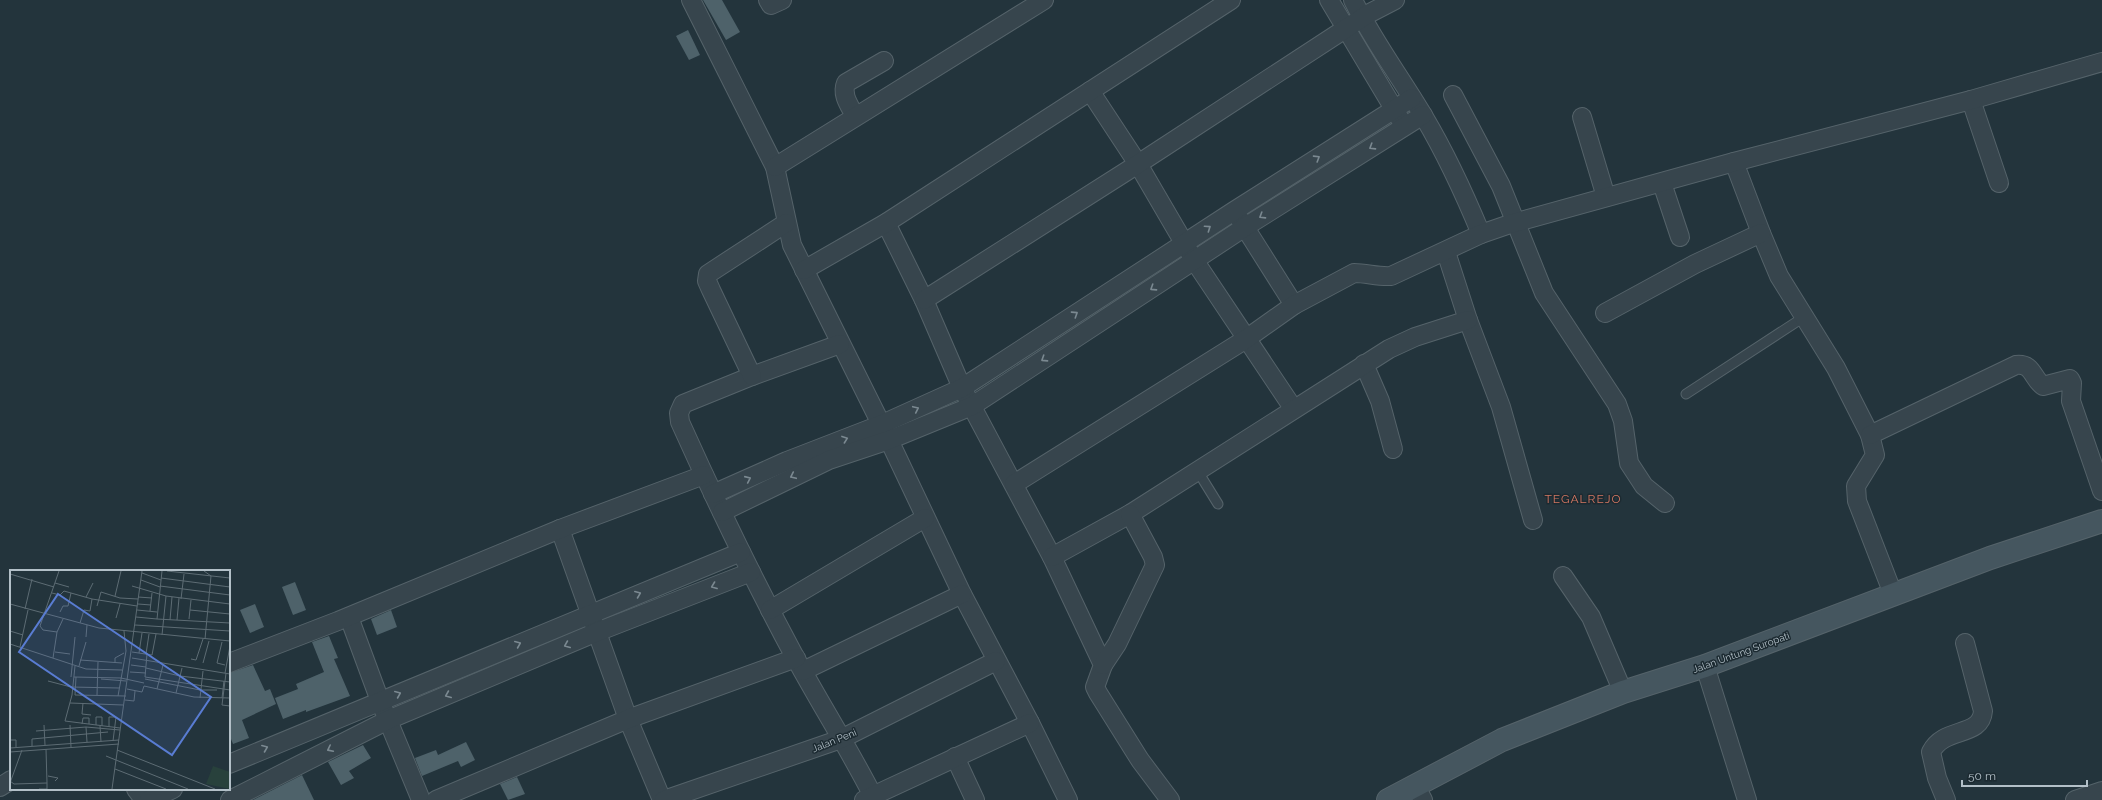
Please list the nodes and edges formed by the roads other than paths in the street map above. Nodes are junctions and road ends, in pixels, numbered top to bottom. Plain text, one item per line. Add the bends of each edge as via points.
1 (692, 0) edge
2 (768, 0) edge
3 (782, 0) edge
4 (1044, 0) edge
5 (1231, 0) edge
6 (1329, 0) edge
7 (1353, 0) edge
8 (1392, 1) edge
9 (1365, 16) junction
10 (1346, 28) junction
11 (884, 61) dead end
12 (2102, 62) edge
13 (1090, 91) junction
14 (1453, 94) dead end
15 (1412, 98) junction
16 (1971, 100) junction
17 (1393, 110) junction
18 (1423, 115) junction
19 (855, 116) junction
20 (1582, 117) dead end
21 (1404, 126) junction
22 (1734, 162) junction
23 (1138, 164) junction
24 (775, 167) junction
25 (1662, 183) junction
26 (1999, 183) dead end
27 (1606, 197) junction
28 (1234, 210) junction
29 (786, 223) junction
30 (886, 223) junction
31 (1513, 223) junction
32 (1245, 227) junction
33 (1485, 232) junction
34 (1761, 233) junction
35 (1680, 237) dead end
36 (1185, 243) junction
37 (1446, 252) junction
38 (1194, 260) junction
39 (804, 270) junction
40 (924, 300) junction
41 (1294, 305) junction
42 (1605, 313) dead end
43 (1804, 317) junction
44 (1468, 320) junction
45 (1246, 339) junction
46 (840, 344) junction
47 (1364, 364) junction
48 (752, 376) junction
49 (962, 388) junction
50 (1686, 394) dead end
51 (972, 406) junction
52 (1293, 408) junction
53 (884, 433) junction
54 (1870, 435) junction
55 (1393, 449) dead end
56 (826, 453) junction
57 (1197, 470) junction
58 (704, 475) junction
59 (1014, 484) junction
60 (2102, 491) edge
61 (713, 494) junction
62 (1664, 503) dead end
63 (1218, 504) dead end
64 (722, 512) junction
65 (1130, 514) junction
66 (925, 518) junction
67 (1533, 520) dead end
68 (2102, 521) edge
69 (560, 529) junction
70 (741, 552) junction
71 (1052, 557) junction
72 (751, 572) junction
73 (1563, 576) dead end
74 (962, 594) junction
75 (1893, 594) junction
76 (770, 610) junction
77 (591, 613) junction
78 (349, 616) junction
79 (597, 632) junction
80 (1964, 643) dead end
81 (996, 661) junction
82 (230, 663) edge
83 (799, 665) junction
84 (1103, 665) junction
85 (1705, 666) junction
86 (1624, 692) junction
87 (380, 701) junction
88 (628, 718) junction
89 (388, 720) junction
90 (1030, 722) junction
91 (841, 739) junction
92 (955, 757) junction
93 (230, 764) edge
94 (10, 781) edge
95 (0, 787) edge
96 (137, 790) edge
97 (171, 790) edge
98 (2102, 791) edge
99 (1419, 793) edge
100 (877, 797) edge
101 (144, 800) edge
102 (149, 800) edge
103 (230, 800) edge
104 (421, 800) edge
105 (436, 800) edge
106 (663, 800) edge
107 (976, 800) edge
108 (1068, 800) edge
109 (1170, 800) edge
110 (1388, 800) edge
111 (1747, 800) edge
112 (1946, 800) edge
113 (2075, 800) edge

1 - 24 street
2 - 3 street via 771,5
4 - 19 street
5 - 13 street
6 - 10 street
7 - 9 street
8 - 9 street
9 - 10 street
9 - 15 street
10 - 17 street
10 - 23 street
11 - 19 street via 846,83 843,88
12 - 16 street
13 - 23 street
13 - 30 street
14 - 31 street via 1486,155
15 - 17 street
15 - 18 street
16 - 22 street
16 - 26 street
17 - 21 street
28 -> 17 street
18 - 21 street
18 - 33 street
19 - 24 street
20 - 27 street
21 -> 32 street
22 - 25 street
22 - 34 street
23 - 36 street
23 - 40 street
24 - 29 street
25 - 27 street
25 - 35 street
27 - 31 street
28 - 32 street
36 -> 28 street
29 - 39 street via 792,245
29 - 48 street via 708,274 707,281
30 - 39 street
30 - 40 street
31 - 33 street
31 - 62 street via 1544,293 1617,404 1624,421 1630,463 1635,475
32 - 38 street
32 - 41 street
33 - 37 street
34 - 42 street via 1696,264
34 - 43 street via 1779,276
36 - 38 street
49 -> 36 street
37 - 41 street via 1391,276 1354,273
37 - 44 street
38 - 45 street
38 -> 51 street
39 - 46 street
40 - 49 street
41 - 45 street
43 - 50 lane
43 - 54 street via 1836,368
44 - 47 street via 1415,336
44 - 67 street via 1501,407
45 - 52 street
45 - 59 street
46 - 48 street
46 - 53 street
47 - 52 street
47 - 55 street via 1380,401
48 - 58 street via 683,404 679,413 680,422
49 - 51 street
53 -> 49 street
51 - 53 street
51 - 59 street
52 - 57 street
53 - 56 street
53 - 66 street
54 - 60 street via 2016,365 2023,364 2029,367 2043,386 2070,379 2071,401
54 - 75 street via 1874,455 1856,486 1857,501
61 -> 56 street
56 -> 64 street
57 - 63 lane
57 - 65 street
58 - 61 street
58 - 69 street
59 - 71 street
61 - 64 street
64 - 70 street
65 - 71 street
65 - 84 street via 1154,557 1155,565 1117,644
66 - 74 street
66 - 76 street
68 - 75 street, Jalan Untung Suropati via 1990,558
69 - 77 street
69 - 78 street
70 - 72 street
77 -> 70 street
71 - 84 street
72 - 76 street
72 -> 79 street
73 - 86 street via 1591,617
74 - 81 street
74 - 83 street
75 - 85 street, Jalan Untung Suropati
76 - 83 street
77 - 79 street
87 -> 77 street
78 - 82 street
78 - 87 street
79 - 88 street
79 -> 89 street
80 - 112 street via 1983,711 1978,725 1946,736 1935,744 1931,752 1937,778
81 - 90 street
81 - 91 street, Jalan Peni
83 - 88 street
83 - 91 street
84 - 109 street via 1095,687 1140,760
85 - 86 street, Jalan Untung Suropati
85 - 111 street
86 - 99 street, Jalan Untung Suropati via 1502,740
87 - 89 street
93 -> 87 street
88 - 105 street
88 - 106 street
89 -> 103 street
89 - 104 street
90 - 92 street
90 - 108 street
91 - 100 street
91 - 106 street, Jalan Peni
92 - 100 street
92 - 107 street
94 - 95 street
96 - 101 street
97 - 102 street
98 - 113 street
99 - 110 street, Jalan Untung Suropati

